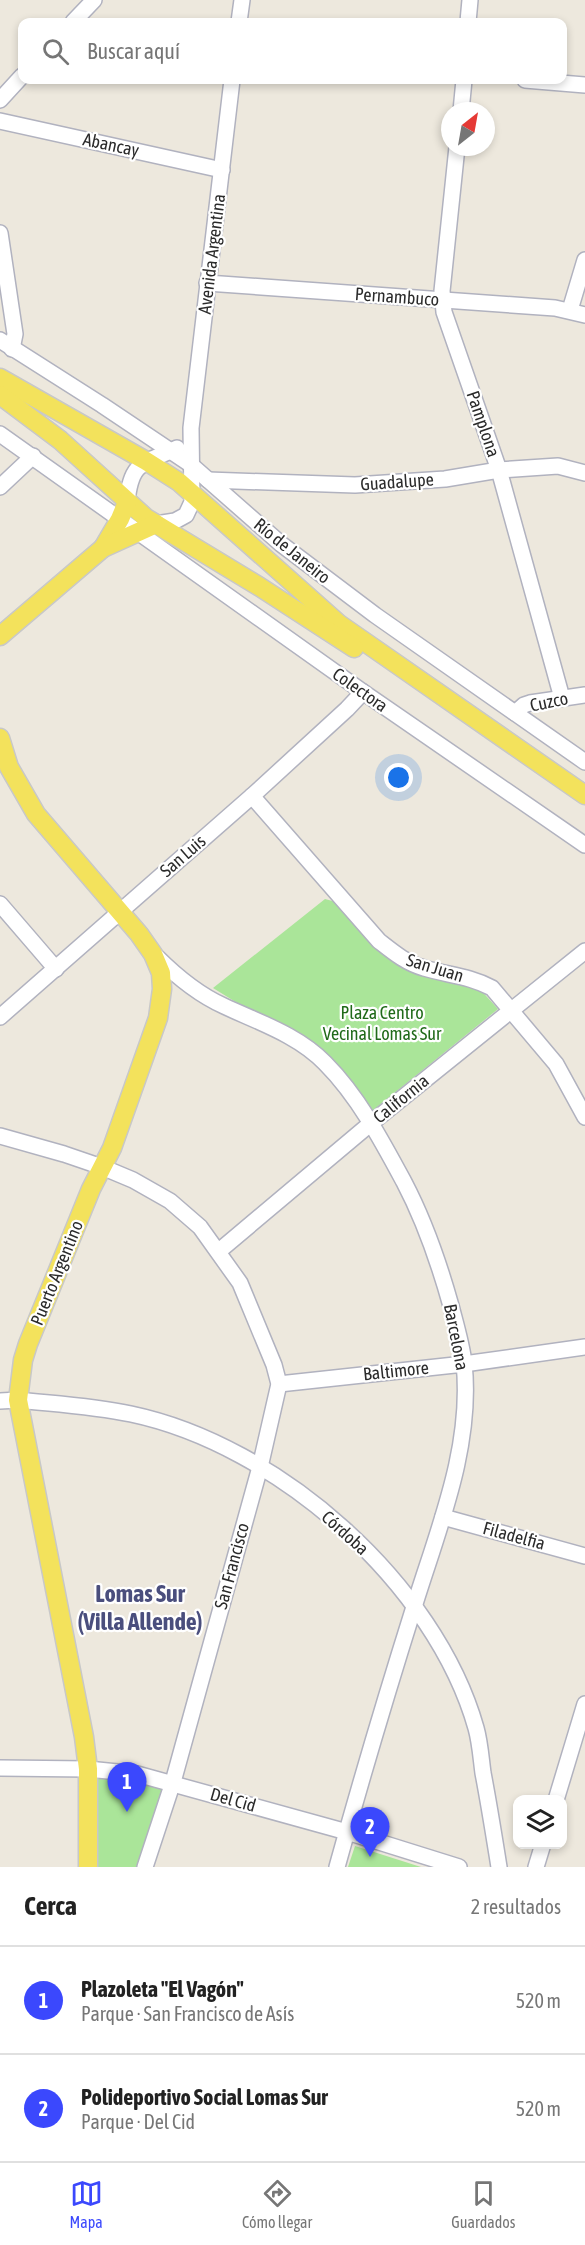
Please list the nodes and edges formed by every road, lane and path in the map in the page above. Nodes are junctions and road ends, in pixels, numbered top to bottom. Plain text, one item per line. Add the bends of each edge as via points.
1 (94, 0) edge
2 (242, 0) edge
3 (470, 0) edge
4 (77, 18) edge
5 (239, 18) edge
6 (468, 18) edge
7 (18, 80) edge
8 (232, 84) edge
9 (463, 84) edge
10 (567, 84) edge
11 (585, 85) edge
12 (0, 100) edge
13 (461, 102) edge
14 (0, 121) edge
15 (456, 156) edge
16 (222, 170) junction
17 (0, 233) edge
18 (585, 260) edge
19 (207, 283) junction
20 (442, 300) junction
21 (570, 310) junction
22 (585, 315) edge
23 (6, 345) edge
24 (0, 378) edge
25 (0, 395) edge
26 (191, 428) junction
27 (0, 434) edge
28 (170, 451) junction
29 (33, 456) junction
30 (146, 461) junction
31 (190, 464) junction
32 (499, 470) junction
33 (585, 472) edge
34 (208, 480) junction
35 (0, 487) edge
36 (193, 493) junction
37 (124, 511) junction
38 (156, 524) junction
39 (138, 531) junction
40 (103, 548) junction
41 (0, 636) edge
42 (363, 692) junction
43 (585, 695) edge
44 (562, 698) junction
45 (515, 713) junction
46 (0, 738) edge
47 (585, 762) edge
48 (585, 795) edge
49 (252, 796) junction
50 (585, 809) edge
51 (585, 845) edge
52 (0, 904) edge
53 (120, 911) junction
54 (585, 951) edge
55 (153, 954) junction
56 (56, 969) junction
57 (511, 1011) junction
58 (0, 1017) edge
59 (585, 1117) edge
60 (370, 1124) junction
61 (0, 1136) edge
62 (102, 1167) junction
63 (219, 1251) junction
64 (585, 1347) edge
65 (464, 1364) junction
66 (279, 1384) junction
67 (18, 1400) junction
68 (0, 1401) edge
69 (260, 1467) junction
70 (442, 1517) junction
71 (585, 1556) edge
72 (414, 1605) junction
73 (585, 1704) edge
74 (0, 1768) edge
75 (88, 1769) junction
76 (172, 1782) junction
77 (558, 1795) edge
78 (347, 1832) junction
79 (542, 1849) edge
80 (88, 1867) edge
81 (145, 1867) edge
82 (337, 1867) edge
83 (459, 1867) edge
84 (499, 1867) edge
85 (536, 1867) edge

1 - 4 street
2 - 5 street
3 - 6 street
7 - 12 street
8 - 16 street, Avenida Argentina
9 - 13 street
10 - 11 street
14 - 16 street, Abancay
15 - 20 street, Pamplona
16 - 19 street, Avenida Argentina
17 - 23 street via 15,334
18 - 21 street
19 - 20 street, Pernambuco
19 - 26 street, Avenida Argentina
20 - 21 street, Pernambuco
20 - 32 street, Pamplona
21 - 22 street, Pernambuco
23 - 28 street, Río de Janeiro
24 - 30 main road
25 - 37 main road via 60,440
26 - 28 street via 182,445
26 - 31 street, Avenida Argentina
27 - 29 street
28 - 30 street
28 - 31 street, Río de Janeiro
29 - 35 street
29 - 37 street
30 - 36 main road
30 - 37 street via 132,476
31 - 34 street, Río de Janeiro
31 - 36 street, Avenida Argentina
32 - 33 street, Guadalupe via 558,466
32 - 34 street, Guadalupe via 445,479 355,485
32 - 44 street, Pamplona
34 - 45 street, Río de Janeiro via 309,566
36 - 38 street via 186,515
36 - 48 main road via 339,624
37 - 38 main road
37 - 39 street
37 - 40 main road
38 - 39 main road
38 - 50 main road via 420,691
39 - 40 main road
39 - 42 street, Colectora
40 - 41 main road
42 - 49 street, San Luis
42 - 51 street, Colectora
43 - 44 street, Cuzco
44 - 45 street, Cuzco via 524,705
45 - 47 street, Río de Janeiro
46 - 53 main road, Puerto Argentino via 9,767 36,814
49 - 53 street, San Luis
49 - 57 street, San Juan via 379,941 422,968 480,981 492,988
52 - 56 street
53 - 55 main road, Puerto Argentino
53 - 56 street, San Luis
54 - 57 street, California
55 - 60 street, Barcelona via 201,994 296,1040 325,1062
55 - 62 main road, Puerto Argentino via 161,973 158,1018
56 - 58 street, San Luis
57 - 59 street, San Juan via 556,1064
57 - 60 street, California
60 - 63 street, California
60 - 65 street, Barcelona via 418,1208 440,1265
61 - 62 street
62 - 63 street via 170,1201 200,1227
62 - 67 main road, Puerto Argentino via 28,1344
63 - 66 street via 240,1283
64 - 65 street, Baltimore
65 - 66 street, Baltimore
65 - 70 street, Barcelona via 460,1453
66 - 69 street, San Francisco
67 - 68 street, Córdoba
67 - 69 street, Córdoba via 132,1414 213,1442
67 - 75 main road, Puerto Argentino
69 - 72 street, Córdoba via 340,1525 397,1581
69 - 76 street, San Francisco
70 - 71 street, Filadelfia
70 - 72 street, Barcelona
72 - 78 street, Barcelona
72 - 84 street, Córdoba via 452,1667 476,1728
73 - 77 street
74 - 75 street, Del Cid
75 - 76 street, Del Cid
75 - 80 main road, Puerto Argentino
76 - 78 street, Del Cid
76 - 81 street, San Francisco
78 - 82 street, Barcelona
78 - 83 street, Del Cid
79 - 85 street

